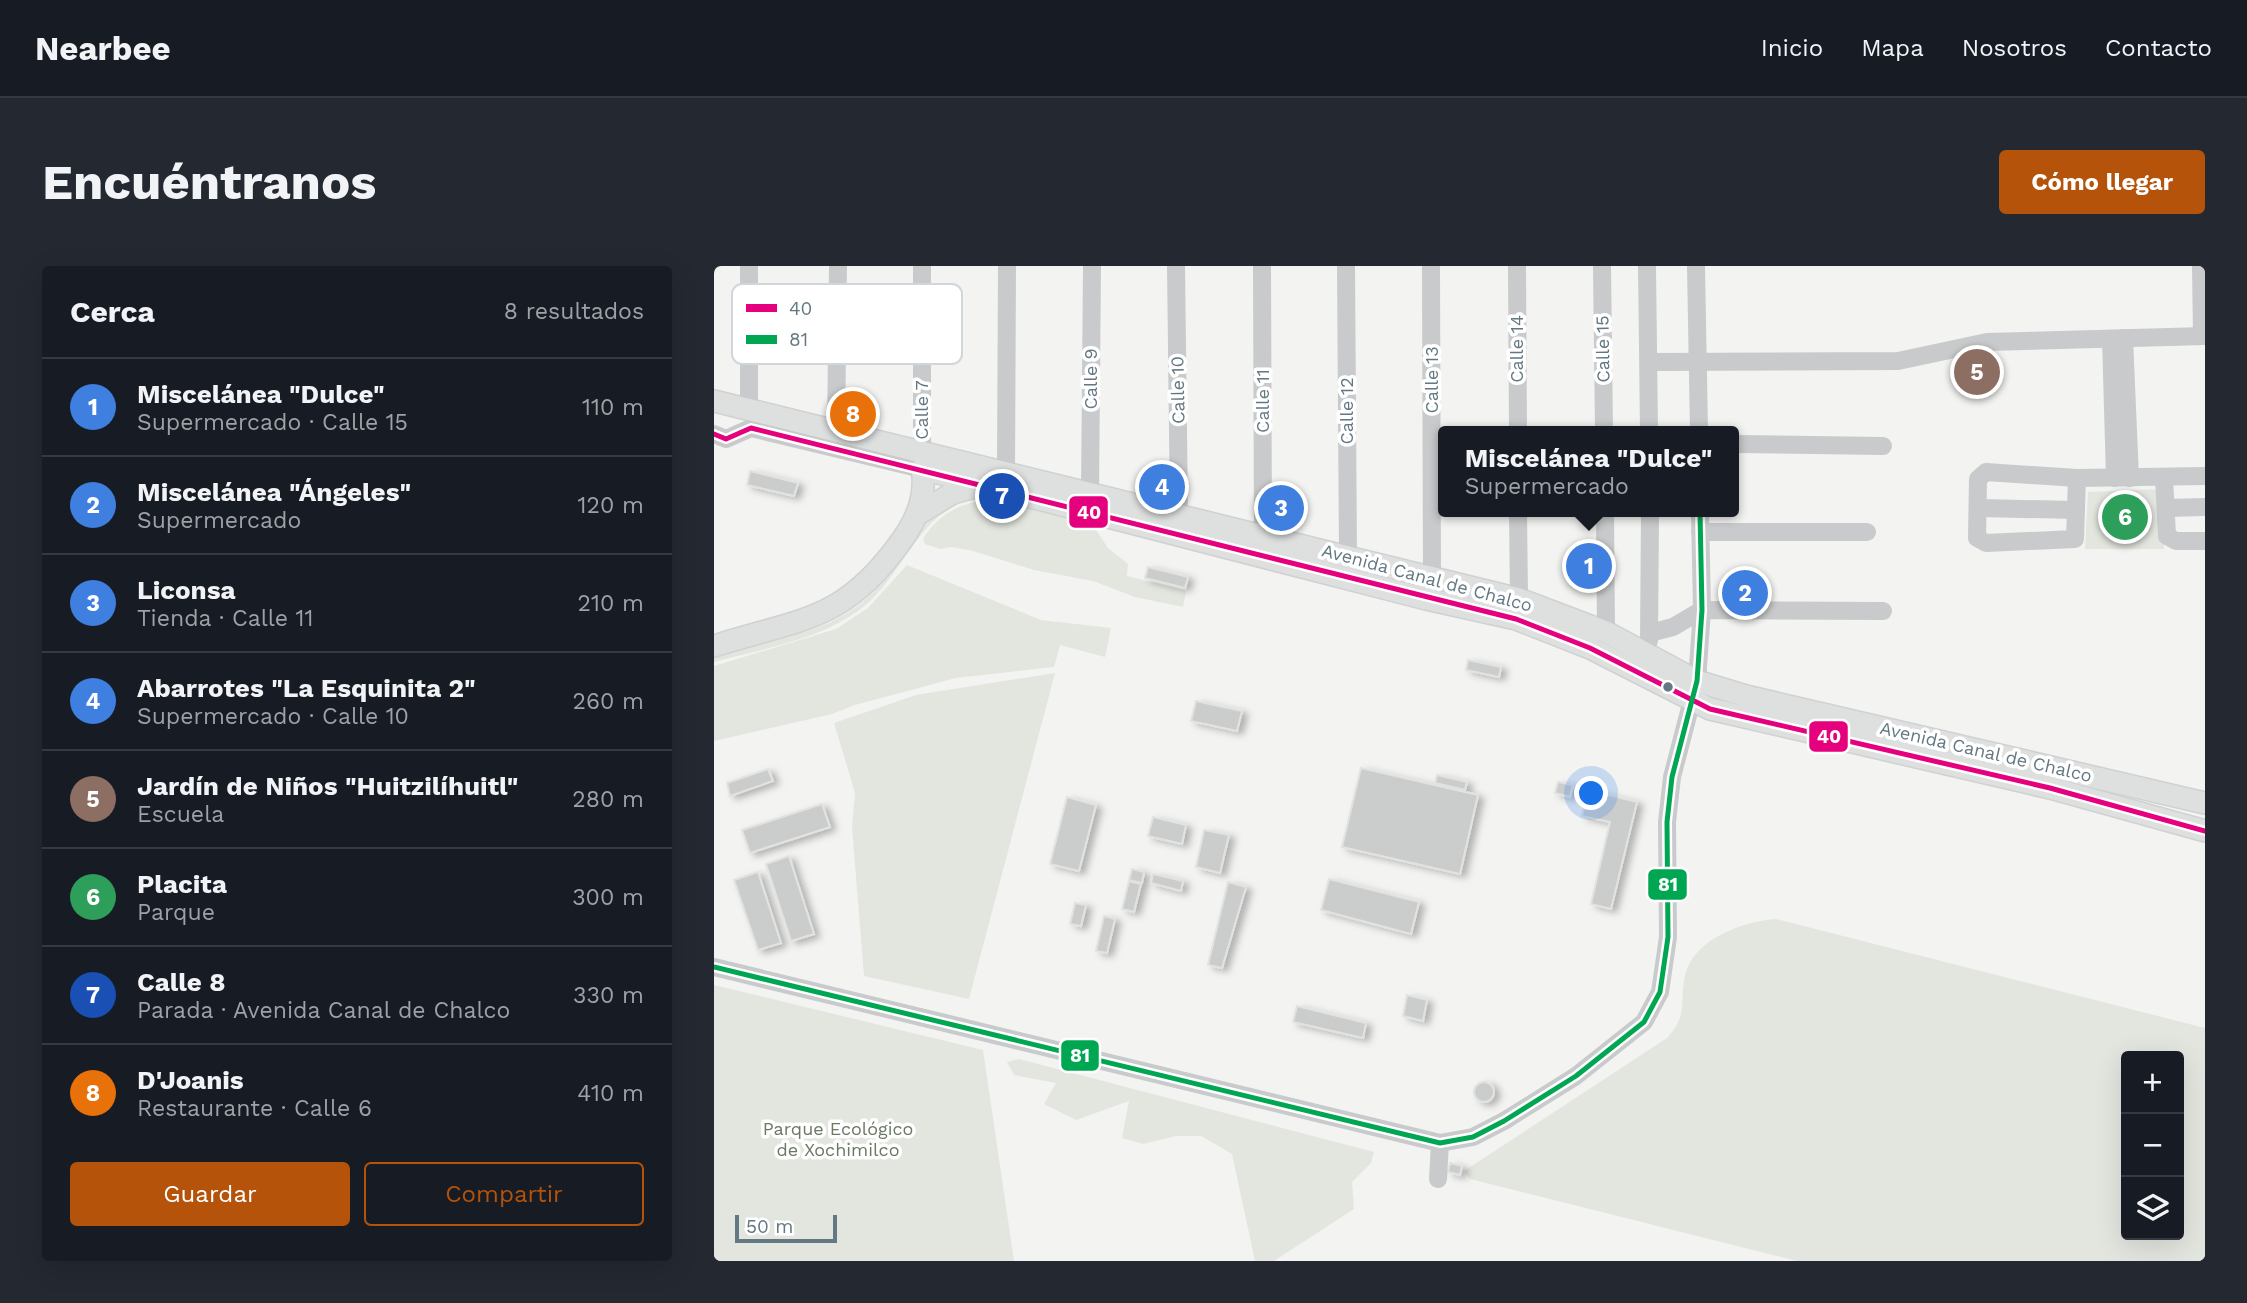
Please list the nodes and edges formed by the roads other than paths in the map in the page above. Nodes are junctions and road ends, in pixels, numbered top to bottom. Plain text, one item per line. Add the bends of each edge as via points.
1 (749, 266) edge
2 (838, 266) edge
3 (922, 266) edge
4 (1006, 266) edge
5 (1092, 266) edge
6 (1176, 266) edge
7 (1262, 266) edge
8 (1346, 266) edge
9 (1431, 266) edge
10 (1517, 266) edge
11 (1602, 266) edge
12 (1647, 266) edge
13 (1696, 266) edge
14 (2201, 266) edge
15 (749, 284) edge
16 (838, 284) edge
17 (922, 284) edge
18 (2203, 336) edge
19 (2118, 338) junction
20 (1649, 362) junction
21 (1698, 362) junction
22 (749, 364) edge
23 (837, 364) edge
24 (922, 364) edge
25 (716, 403) edge
26 (749, 409) junction
27 (1518, 426) edge
28 (1604, 426) edge
29 (1649, 426) edge
30 (1699, 426) edge
31 (836, 432) junction
32 (714, 434) edge
33 (1739, 444) edge
34 (1883, 446) dead end
35 (922, 461) junction
36 (1006, 472) junction
37 (2205, 476) edge
38 (2164, 477) junction
39 (2077, 478) junction
40 (2122, 478) junction
41 (980, 486) junction
42 (1090, 493) junction
43 (2205, 507) edge
44 (1978, 508) junction
45 (2166, 508) junction
46 (2076, 510) junction
47 (1179, 513) junction
48 (1518, 517) edge
49 (1605, 517) edge
50 (1650, 517) edge
51 (1700, 517) edge
52 (915, 519) junction
53 (1867, 532) dead end
54 (1700, 533) junction
55 (1263, 536) junction
56 (2205, 541) edge
57 (1348, 557) junction
58 (1432, 579) junction
59 (1519, 599) junction
60 (1702, 610) junction
61 (1883, 611) dead end
62 (1606, 632) junction
63 (1650, 633) junction
64 (714, 646) edge
65 (1646, 654) junction
66 (1694, 691) junction
67 (2205, 803) edge
68 (2205, 831) edge
69 (714, 967) edge
70 (1440, 1143) junction
71 (1438, 1179) dead end

1 - 15 street
2 - 16 street
3 - 17 street, Calle 7
4 - 36 street
5 - 42 street, Calle 9
6 - 47 street, Calle 10
7 - 55 street, Calle 11
8 - 57 street, Calle 12
9 - 58 street, Calle 13
10 - 27 street, Calle 14
11 - 28 street, Calle 15
12 - 20 street
13 - 21 street
14 - 18 street
18 - 19 street
19 - 21 street via 1987,342 1898,361
19 - 40 street
20 - 21 street
20 - 29 street
21 - 30 street
22 - 26 street
23 - 31 street
24 - 35 street, Calle 7
25 - 26 main road, Avenida Canal de Chalco
26 - 31 main road, Avenida Canal de Chalco
31 - 35 main road, Avenida Canal de Chalco
32 - 35 street, Avenida Canal de Chalco via 726,439 751,428
33 - 34 street
35 - 36 main road, Avenida Canal de Chalco
35 - 41 main road, Avenida Canal de Chalco
35 - 52 main road via 923,495
36 - 42 main road, Avenida Canal de Chalco
37 - 38 street
38 - 40 street
38 - 45 street
39 - 40 street
39 - 44 street via 1986,472 1978,479
39 - 46 street
41 - 52 main road via 953,493
41 - 66 main road, Avenida Canal de Chalco via 1516,619
42 - 47 main road, Avenida Canal de Chalco
43 - 45 street
44 - 46 street
44 - 46 street via 1977,538 1986,543 2070,541 2076,533
45 - 56 street via 2171,540
47 - 55 main road, Avenida Canal de Chalco
48 - 59 street
49 - 62 street
50 - 63 street
51 - 54 street
52 - 64 main road via 882,568 850,597 820,614
53 - 54 street
54 - 60 street
55 - 57 main road, Avenida Canal de Chalco
57 - 58 main road, Avenida Canal de Chalco
58 - 59 main road, Avenida Canal de Chalco
59 - 62 main road, Avenida Canal de Chalco
60 - 61 street
60 - 63 street via 1673,627
60 - 66 street
62 - 65 main road, Avenida Canal de Chalco
63 - 65 street
65 - 66 main road, Avenida Canal de Chalco
66 - 67 main road, Avenida Canal de Chalco via 1746,696
66 - 68 main road, Avenida Canal de Chalco via 1710,709 2037,785
66 - 70 street via 1672,777 1667,822 1665,962 1660,992 1644,1022 1576,1076 1504,1121 1473,1136
69 - 70 street
70 - 71 street

